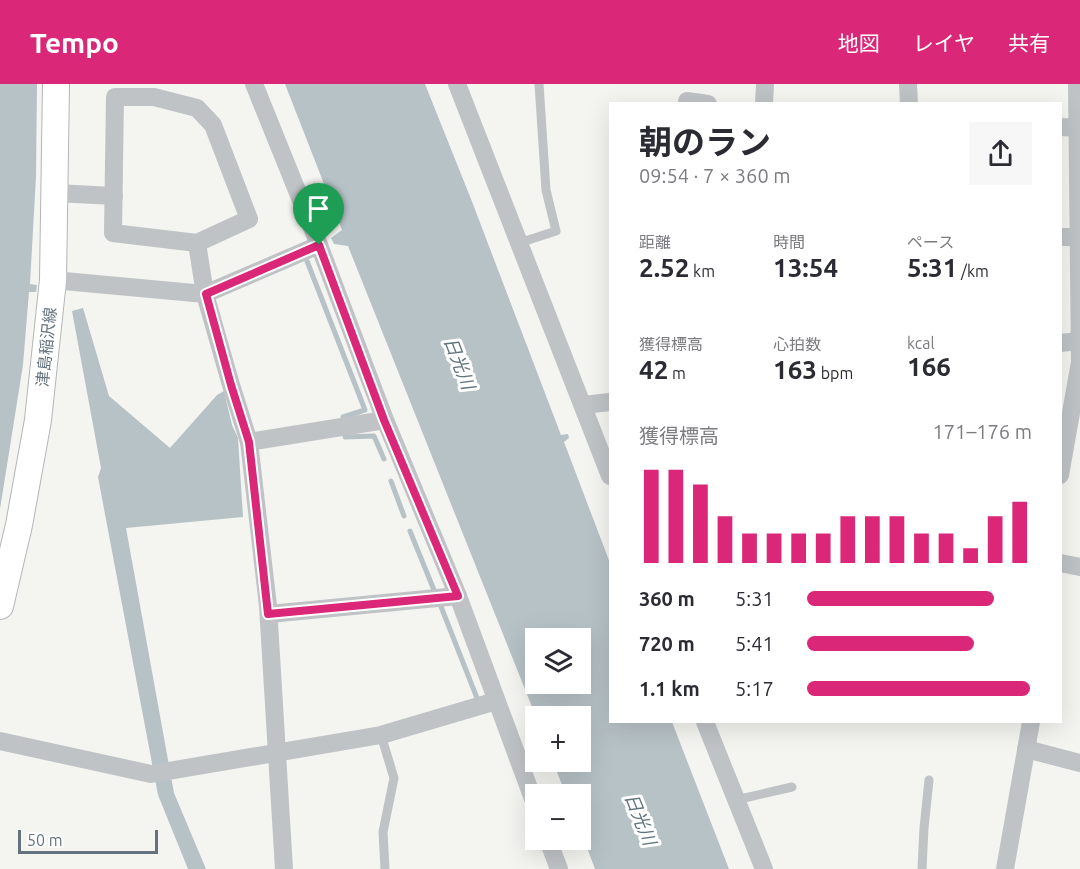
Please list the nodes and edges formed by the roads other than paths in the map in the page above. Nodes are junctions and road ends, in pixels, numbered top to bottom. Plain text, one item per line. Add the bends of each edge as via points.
1 (56, 84) edge
2 (254, 84) edge
3 (457, 84) edge
4 (538, 84) edge
5 (765, 84) edge
6 (908, 84) edge
7 (1077, 84) edge
8 (764, 102) edge
9 (909, 102) edge
10 (1073, 127) edge
11 (55, 194) junction
12 (114, 196) junction
13 (1062, 237) edge
14 (1079, 237) edge
15 (197, 243) junction
16 (519, 243) junction
17 (319, 245) junction
18 (53, 280) junction
19 (206, 294) junction
20 (1080, 341) edge
21 (1062, 344) edge
22 (609, 402) edge
23 (583, 405) junction
24 (384, 420) junction
25 (249, 442) junction
26 (1063, 442) edge
27 (1068, 467) edge
28 (609, 472) edge
29 (1062, 563) edge
30 (1080, 567) edge
31 (458, 596) junction
32 (0, 606) edge
33 (268, 614) junction
34 (496, 701) junction
35 (705, 723) edge
36 (1031, 723) edge
37 (381, 735) junction
38 (0, 741) edge
39 (1026, 749) junction
40 (277, 752) junction
41 (1080, 763) edge
42 (930, 780) dead end
43 (527, 784) edge
44 (792, 787) dead end
45 (736, 800) junction
46 (550, 850) edge
47 (1008, 868) edge
48 (284, 869) edge
49 (385, 869) edge
50 (554, 869) edge
51 (764, 869) edge
52 (922, 869) edge

1 - 11 main road, 津島稲沢線
2 - 17 street
3 - 16 street
4 - 16 lane via 546,190 556,231
5 - 8 street
6 - 9 street
7 - 10 street
10 - 14 street
11 - 12 street
11 - 18 main road, 津島稲沢線
12 - 15 street via 113,233
12 - 15 street via 115,97 154,97 197,108 213,125 249,219
13 - 14 street
14 - 20 street
15 - 19 street
16 - 23 street
17 - 19 street
17 - 24 street
18 - 19 street
18 - 32 main road, 津島稲沢線 via 38,420
19 - 25 street
20 - 21 street
20 - 26 street via 1080,362
22 - 23 street
23 - 28 street via 601,441
24 - 25 street
24 - 31 street
25 - 33 street
26 - 27 street
29 - 30 street
31 - 33 street
31 - 34 street
33 - 40 street
34 - 37 street
34 - 43 street
35 - 45 street
36 - 39 street
37 - 40 street
37 - 49 lane via 394,778 383,832
38 - 40 street via 151,774
39 - 41 street
39 - 47 street
40 - 48 street
42 - 52 lane
44 - 45 lane
45 - 51 street
46 - 50 street

